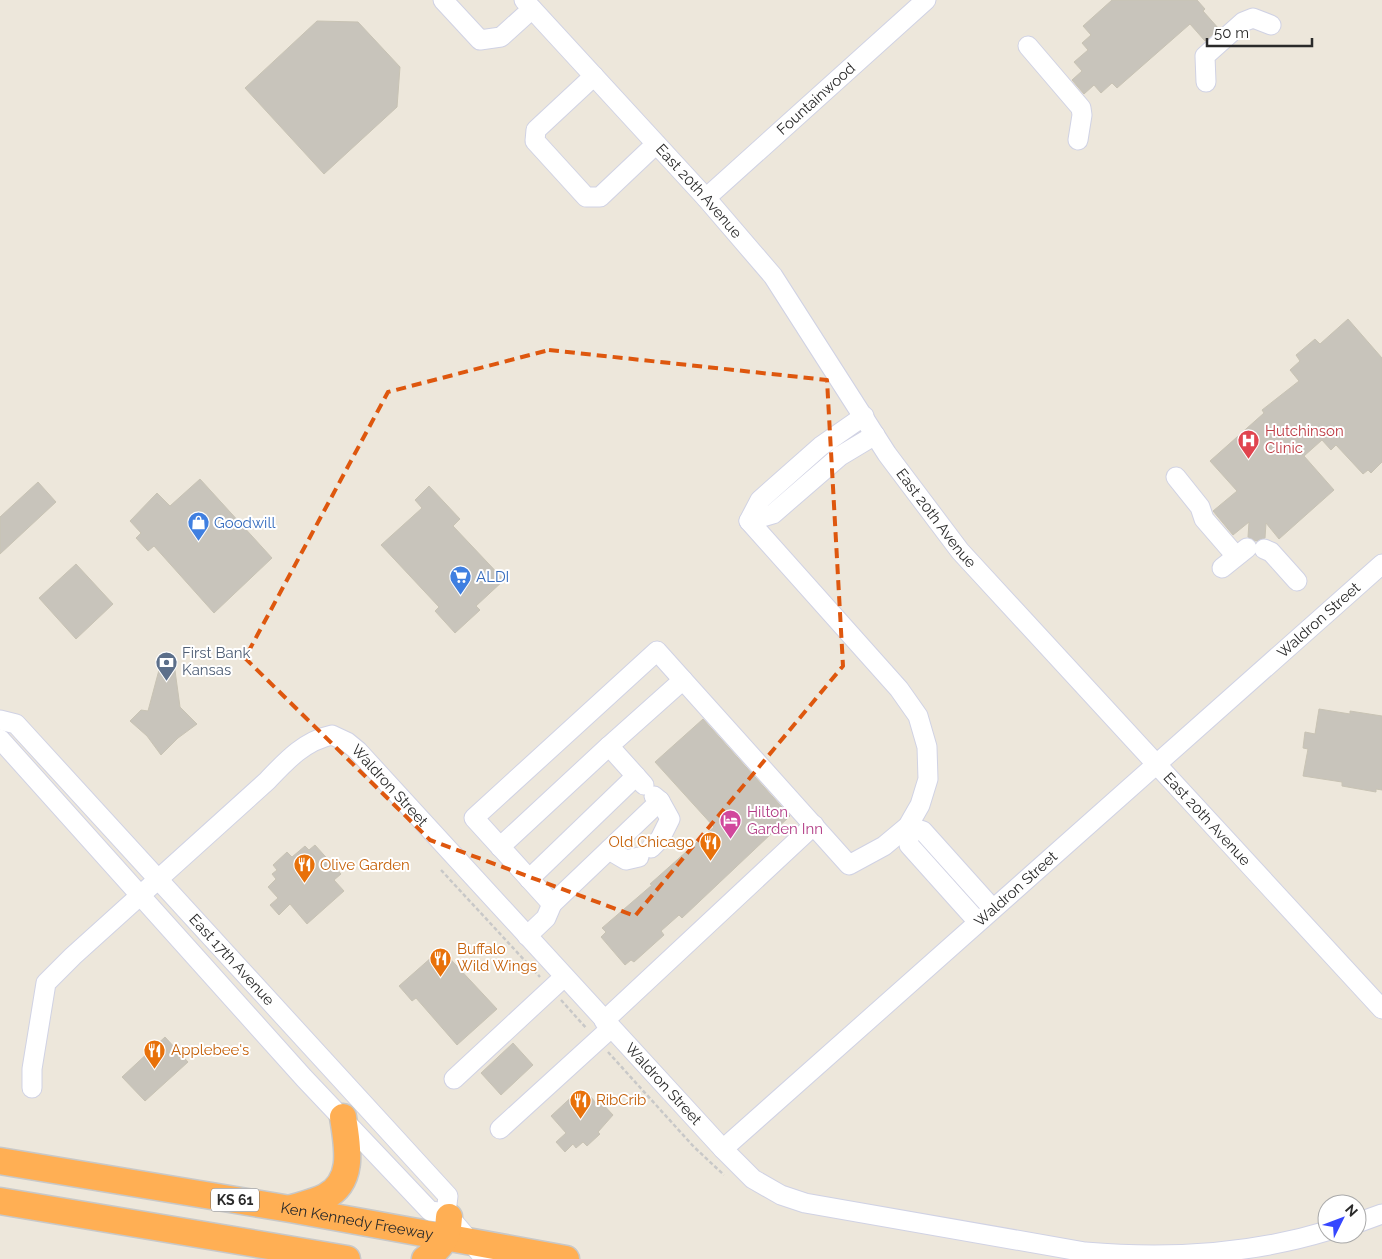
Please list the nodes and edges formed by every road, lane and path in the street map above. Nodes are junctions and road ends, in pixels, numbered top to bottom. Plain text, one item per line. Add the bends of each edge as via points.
1 (443, 0) edge
2 (926, 0) edge
3 (528, 4) edge
4 (1270, 25) dead end
5 (1028, 46) dead end
6 (594, 76) junction
7 (1206, 82) dead end
8 (1078, 140) dead end
9 (656, 144) junction
10 (706, 198) junction
11 (864, 416) junction
12 (875, 435) junction
13 (1176, 477) dead end
14 (749, 521) junction
15 (1382, 564) edge
16 (1297, 581) dead end
17 (683, 680) junction
18 (0, 720) edge
19 (0, 739) edge
20 (608, 746) junction
21 (1157, 764) junction
22 (649, 789) junction
23 (814, 826) junction
24 (908, 826) junction
25 (500, 847) junction
26 (609, 850) junction
27 (157, 878) junction
28 (528, 878) junction
29 (140, 894) junction
30 (552, 904) junction
31 (993, 910) junction
32 (978, 922) junction
33 (527, 936) junction
34 (564, 977) junction
35 (1382, 1009) edge
36 (608, 1024) junction
37 (454, 1079) dead end
38 (32, 1088) dead end
39 (343, 1116) junction
40 (500, 1129) dead end
41 (723, 1149) junction
42 (0, 1161) edge
43 (0, 1201) edge
44 (290, 1209) junction
45 (1382, 1214) edge
46 (1367, 1219) edge
47 (459, 1234) edge
48 (1317, 1235) edge
49 (347, 1259) edge
50 (425, 1259) edge
51 (566, 1259) edge

1 - 3 street via 480,40 501,37
2 - 10 street, Fountainwood
3 - 6 street, East 20th Avenue
4 - 7 street via 1253,18 1243,22 1205,56
5 - 8 street via 1081,108
6 - 9 street, East 20th Avenue
6 - 9 street via 536,130 535,141 586,197 600,197
9 - 10 street, East 20th Avenue
10 - 11 street, East 20th Avenue via 773,276
11 - 12 street, East 20th Avenue
11 - 14 street via 821,446 760,500
12 - 14 street via 840,456 773,514
12 - 21 street, East 20th Avenue via 960,551
13 - 16 street via 1200,507 1204,519 1242,555 1271,552
14 - 24 street via 899,689 918,716 927,747 928,779 920,805
15 - 21 street, Waldron Street
17 - 20 street
17 - 23 street
17 - 25 street via 657,651 474,818
18 - 27 street, East 17th Avenue via 16,724
19 - 29 street, East 17th Avenue
20 - 22 street
20 - 25 street
21 - 31 street, Waldron Street
21 - 35 street, East 20th Avenue
22 - 26 street
22 - 26 street via 670,819 660,838 645,852 626,860
22 - 28 street
23 - 24 street via 850,865 884,846
23 - 36 street
24 - 31 street via 923,831
24 - 32 street via 909,845
25 - 28 street
26 - 30 street
27 - 29 street, Waldron Street
27 - 33 street, Waldron Street via 293,754 309,743 332,735 358,751
27 - 47 street, East 17th Avenue via 448,1196
28 - 30 street
29 - 38 street, Waldron Street via 46,983 32,1069
29 - 39 street, East 17th Avenue via 304,1078
30 - 33 street via 546,918
31 - 32 street, Waldron Street
32 - 41 street, Waldron Street
33 - 34 street, Waldron Street
34 - 36 street, Waldron Street
34 - 37 street
36 - 40 street
36 - 41 street, Waldron Street
39 - 44 highway via 348,1156 346,1172 326,1197
39 - 47 street, East 17th Avenue via 430,1211
41 - 48 street via 753,1180 805,1203 1085,1252 1165,1256 1220,1252
42 - 44 highway, Ken Kennedy Freeway / KS 61
43 - 49 highway
44 - 47 highway, Ken Kennedy Freeway / KS 61
45 - 46 street
47 - 50 highway
47 - 51 highway, Ken Kennedy Freeway / KS 61

